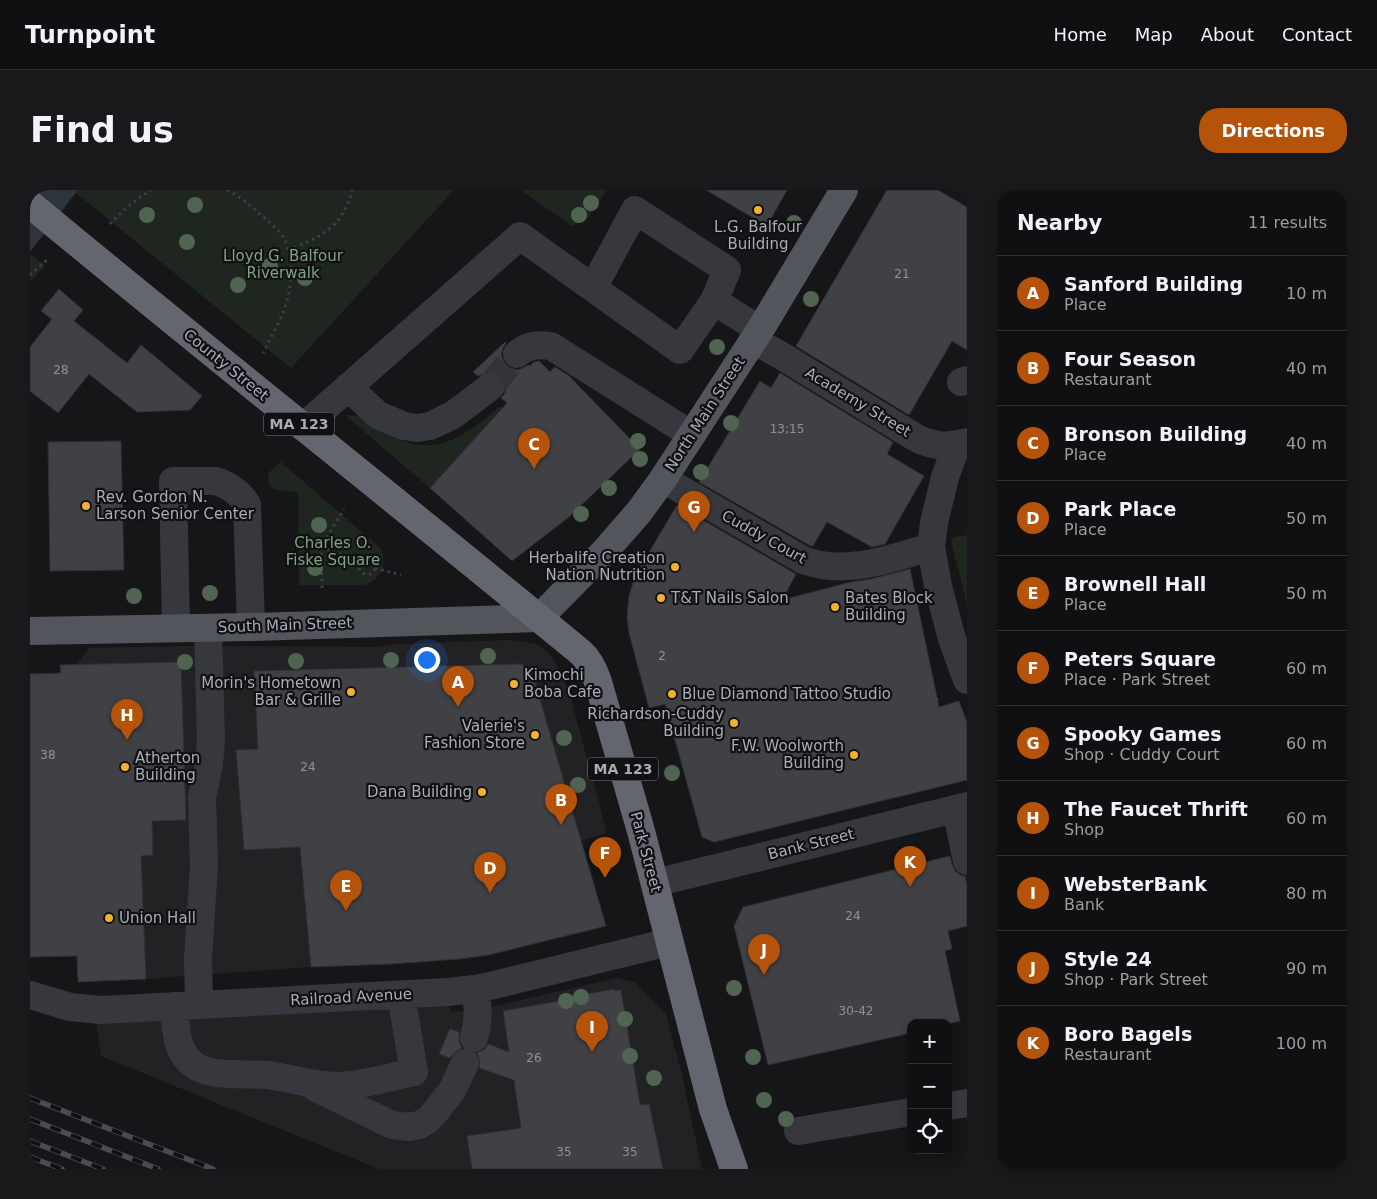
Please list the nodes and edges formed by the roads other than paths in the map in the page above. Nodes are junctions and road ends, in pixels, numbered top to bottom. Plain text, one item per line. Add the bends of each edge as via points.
1 (844, 190) edge
2 (30, 204) edge
3 (593, 288) junction
4 (714, 301) junction
5 (757, 335) junction
6 (517, 354) tunnel mouth
7 (348, 387) junction
8 (490, 387) tunnel mouth
9 (303, 427) junction
10 (692, 435) junction
11 (962, 443) edge
12 (663, 479) junction
13 (931, 547) junction
14 (539, 618) junction
15 (251, 627) junction
16 (176, 628) junction
17 (208, 628) junction
18 (30, 631) edge
19 (967, 680) edge
20 (961, 808) edge
21 (967, 861) edge
22 (655, 883) junction
23 (670, 942) junction
24 (475, 989) junction
25 (30, 995) edge
26 (402, 995) junction
27 (187, 1005) junction
28 (303, 1082) junction
29 (967, 1103) edge
30 (952, 1105) edge
31 (713, 1109) junction
32 (907, 1113) edge
33 (798, 1131) dead end
34 (718, 1169) edge
35 (734, 1169) edge

1 - 5 main road, North Main Street
2 - 9 highway, County Street / MA 123
3 - 4 street via 680,350
3 - 4 street via 635,210 727,270
3 - 7 street via 520,236
4 - 5 street, Academy Street
5 - 10 main road, North Main Street
5 - 11 street, Academy Street via 790,361 918,439 940,446
6 - 10 street via 530,346 550,346
7 - 8 street via 378,415 417,428 430,426 453,415
7 - 9 street
9 - 14 highway, County Street / MA 123
10 - 12 main road, North Main Street
11 - 13 street via 944,477
12 - 13 street, Cuddy Court via 816,565 849,567
12 - 14 main road, North Main Street via 604,552
13 - 19 street via 940,595
14 - 15 main road, South Main Street
14 - 22 highway, Park Street / MA 123 via 583,654 595,674
15 - 16 street via 247,505 244,498 216,481 173,481
15 - 17 main road, South Main Street
16 - 17 main road, South Main Street
16 - 18 main road, South Main Street
17 - 27 street via 210,752 202,798 204,866 198,958
20 - 21 street
20 - 22 street, Bank Street
22 - 23 highway, Park Street / MA 123
23 - 24 street, Railroad Avenue
23 - 31 highway, Park Street / MA 123
24 - 26 street, Railroad Avenue
24 - 28 street via 478,1014 469,1050 452,1089 428,1120 419,1125 392,1125
25 - 27 street, Railroad Avenue via 85,1009
26 - 27 street, Railroad Avenue
26 - 28 street via 414,1072 352,1085 329,1087
27 - 28 street via 178,1043 193,1065 207,1072 270,1075
29 - 30 street
31 - 34 highway, Park Street / MA 123
31 - 35 highway, Park Street / MA 123
32 - 33 street

